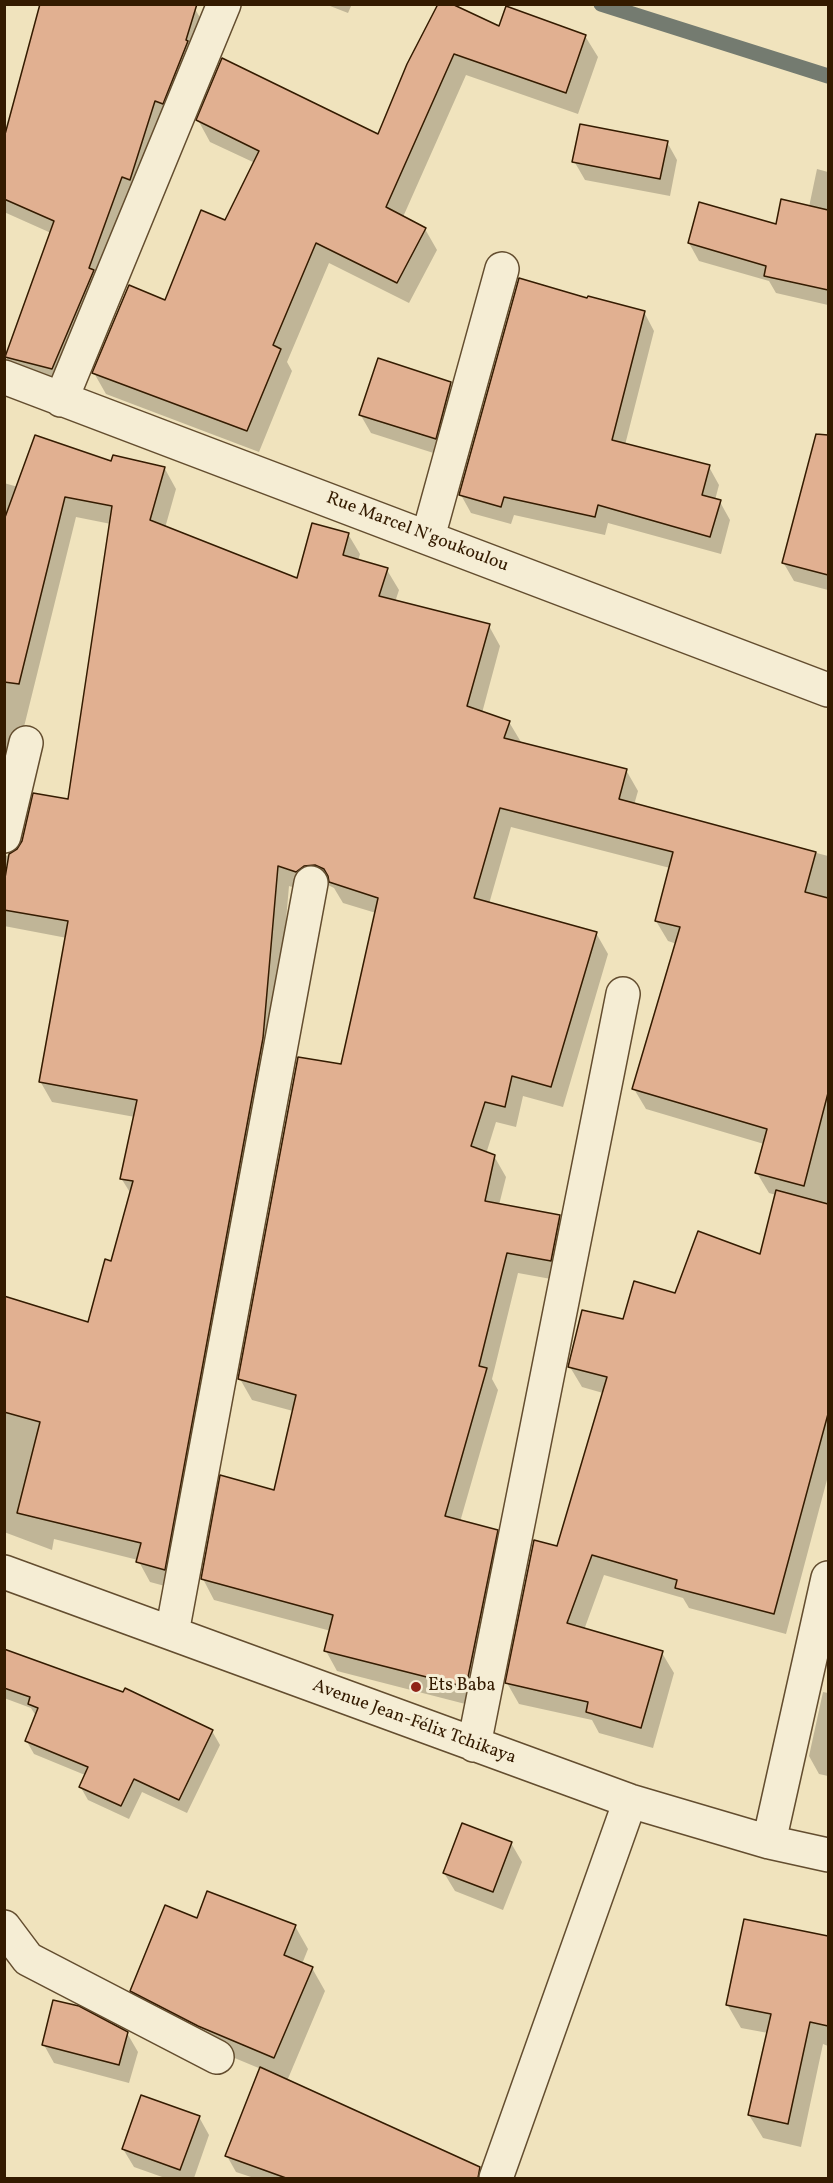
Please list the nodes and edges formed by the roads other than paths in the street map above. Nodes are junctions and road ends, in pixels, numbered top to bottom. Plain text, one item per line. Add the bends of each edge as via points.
1 (224, 4) edge
2 (502, 269) dead end
3 (4, 377) edge
4 (61, 400) junction
5 (428, 537) junction
6 (828, 690) edge
7 (26, 743) dead end
8 (4, 836) edge
9 (311, 883) dead end
10 (623, 994) dead end
11 (4, 1572) edge
12 (828, 1578) edge
13 (172, 1633) junction
14 (474, 1745) junction
15 (630, 1802) junction
16 (769, 1842) junction
17 (828, 1855) edge
18 (4, 1928) edge
19 (217, 2057) dead end
20 (496, 2178) edge

1 - 4 street
2 - 5 street
3 - 4 street, Rue Marcel N'goukoulou
4 - 5 street, Rue Marcel N'goukoulou
5 - 6 street, Rue Marcel N'goukoulou
7 - 8 street
9 - 13 street
10 - 14 street
11 - 13 street, Avenue Jean-Félix Tchikaya
12 - 16 street
13 - 14 street, Avenue Jean-Félix Tchikaya
14 - 15 street, Avenue Jean-Félix Tchikaya
15 - 16 street, Avenue Jean-Félix Tchikaya
15 - 20 street
16 - 17 street, Avenue Jean-Félix Tchikaya
18 - 19 street via 28,1959

